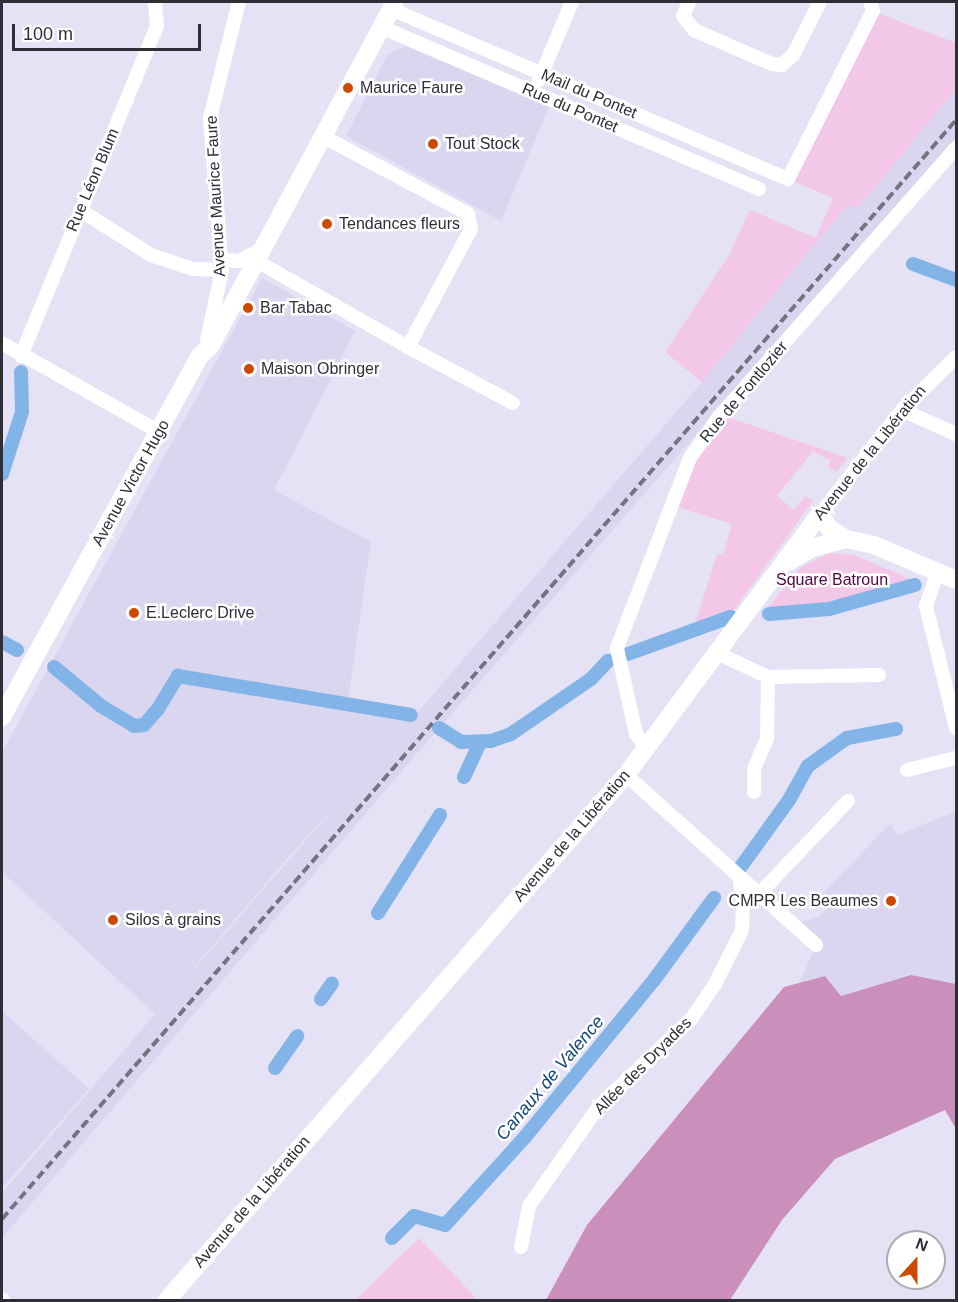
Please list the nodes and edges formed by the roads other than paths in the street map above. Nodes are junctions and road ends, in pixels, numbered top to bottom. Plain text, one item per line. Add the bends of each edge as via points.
1 (155, 2) edge
2 (239, 2) edge
3 (572, 2) edge
4 (689, 2) edge
5 (820, 2) edge
6 (870, 2) edge
7 (393, 5) edge
8 (381, 27) junction
9 (542, 74) junction
10 (534, 93) junction
11 (322, 136) junction
12 (957, 148) edge
13 (759, 189) dead end
14 (81, 210) junction
15 (261, 257) junction
16 (222, 265) junction
17 (2, 343) edge
18 (408, 347) junction
19 (21, 356) junction
20 (200, 356) junction
21 (957, 357) edge
22 (513, 403) dead end
23 (902, 410) junction
24 (159, 432) junction
25 (957, 434) edge
26 (820, 514) junction
27 (846, 539) junction
28 (874, 545) junction
29 (776, 569) junction
30 (939, 571) junction
31 (957, 580) edge
32 (717, 653) junction
33 (879, 675) dead end
34 (768, 676) junction
35 (2, 717) edge
36 (957, 728) edge
37 (647, 749) junction
38 (957, 758) edge
39 (907, 770) dead end
40 (626, 775) junction
41 (754, 792) dead end
42 (848, 801) dead end
43 (739, 876) junction
44 (759, 894) junction
45 (816, 945) dead end
46 (521, 1247) dead end
47 (167, 1300) edge

1 - 14 street, Rue Léon Blum via 157,26
2 - 16 street, Avenue Maurice Faure via 210,118
3 - 9 street
4 - 5 street via 683,16 694,30 772,64 783,65 793,55
6 - 9 street, Mail du Pontet via 873,11 788,178
7 - 8 main road, Avenue Victor Hugo
7 - 9 street, Mail du Pontet
8 - 10 street, Rue du Pontet
8 - 11 main road, Avenue Victor Hugo
9 - 10 street
10 - 13 street, Rue du Pontet
11 - 15 main road, Avenue Victor Hugo
11 - 18 street via 468,214 471,229
12 - 37 street, Rue de Fontlozier via 718,418 690,458 617,648 636,734
14 - 16 street via 151,255 193,268
14 - 19 street, Rue Léon Blum
15 - 16 street
15 - 18 street
15 - 20 main road, Avenue Victor Hugo via 211,345
16 - 20 street, Avenue Maurice Faure via 213,322
17 - 19 street
18 - 22 street
19 - 24 street
20 - 24 main road, Avenue Victor Hugo
21 - 23 street, Avenue de la Libération
23 - 25 street
23 - 26 street, Avenue de la Libération
24 - 35 main road, Avenue Victor Hugo
26 - 27 main road via 829,528
26 - 28 main road via 837,519
26 - 29 main road, Avenue de la Libération
27 - 28 main road
27 - 29 main road via 812,548
28 - 30 main road
29 - 32 main road, Avenue de la Libération
30 - 31 main road
30 - 36 street via 926,606
32 - 34 street
32 - 37 main road, Avenue de la Libération
33 - 34 street
34 - 41 street via 767,740 754,769
37 - 40 main road, Avenue de la Libération
38 - 39 street
40 - 43 street
40 - 47 main road, Avenue de la Libération
42 - 44 street
43 - 44 street
43 - 46 street, Allée des Dryades via 742,930 715,984 692,1018 598,1106 529,1206
44 - 45 street

